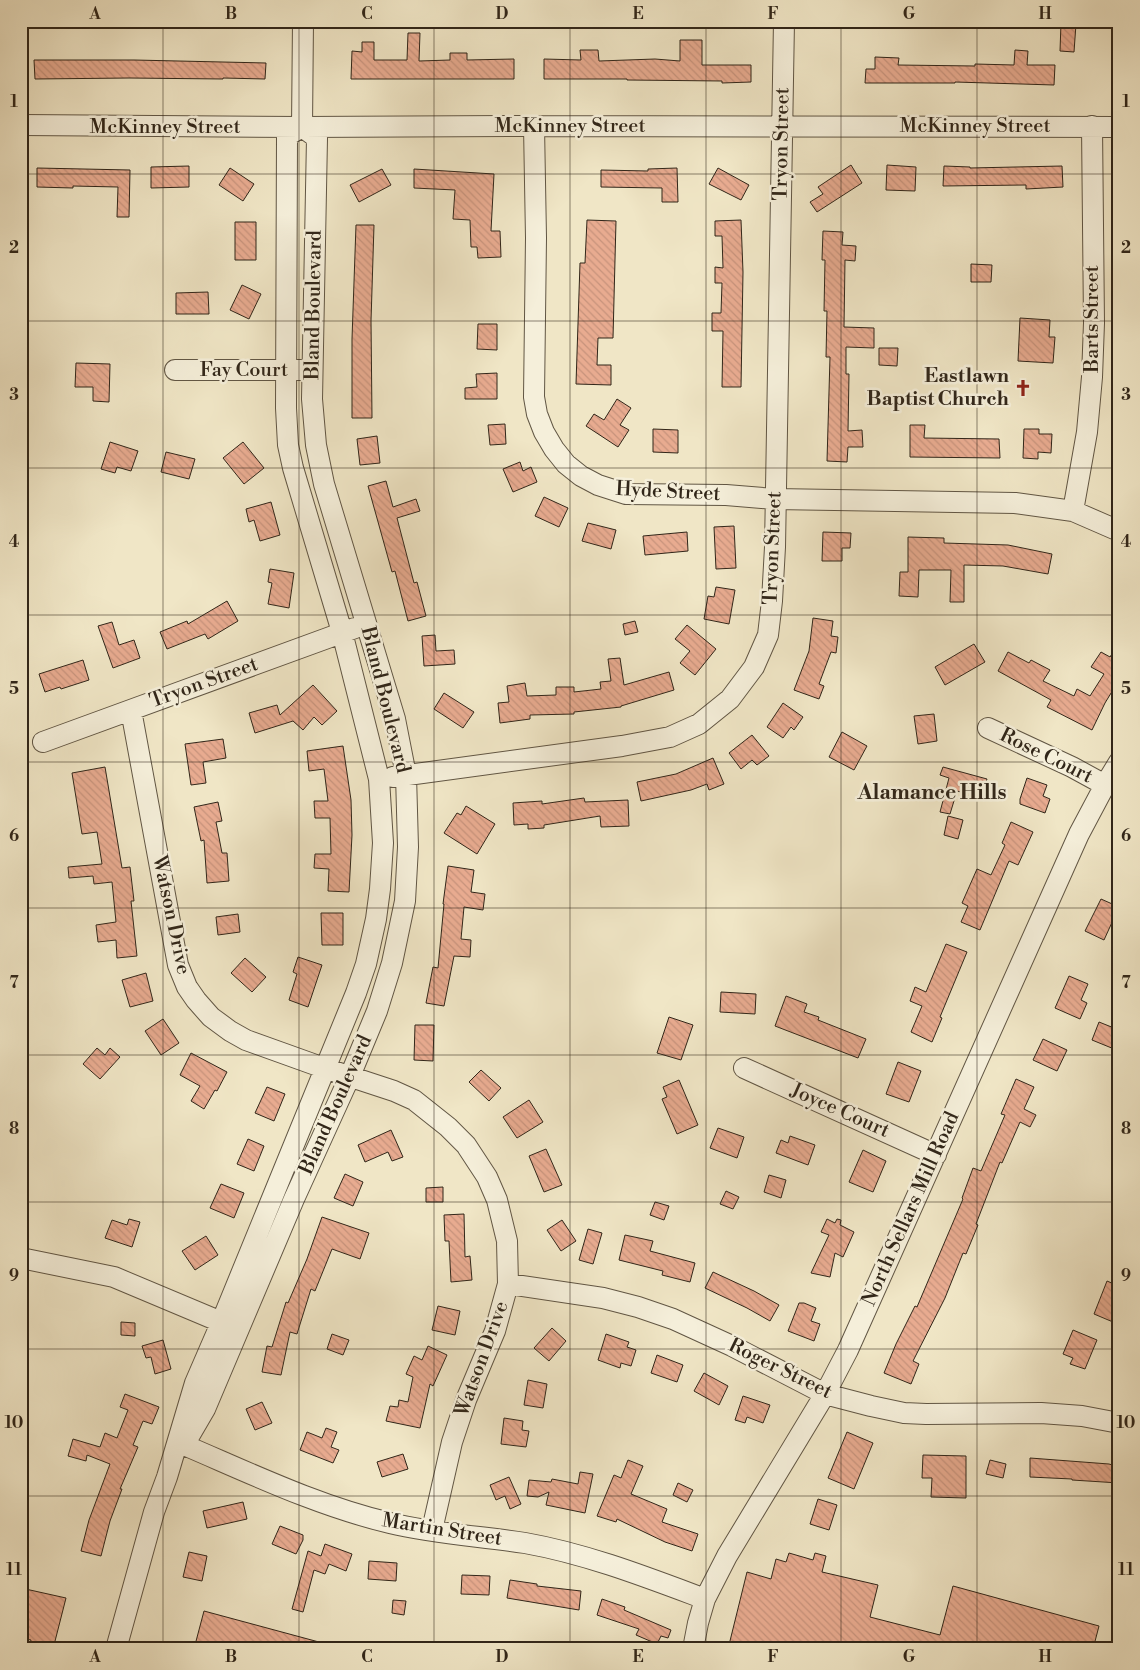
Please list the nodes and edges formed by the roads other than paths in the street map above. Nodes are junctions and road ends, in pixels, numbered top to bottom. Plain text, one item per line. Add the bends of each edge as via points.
1 (303, 21) edge
2 (784, 21) edge
3 (21, 126) edge
4 (534, 126) junction
5 (783, 126) junction
6 (1092, 126) junction
7 (302, 127) junction
8 (1119, 127) edge
9 (175, 370) dead end
10 (313, 370) junction
11 (287, 371) junction
12 (775, 498) junction
13 (1073, 511) junction
14 (1119, 531) edge
15 (366, 624) junction
16 (342, 632) junction
17 (131, 710) junction
18 (988, 728) dead end
19 (43, 742) dead end
20 (1119, 762) edge
21 (406, 775) junction
22 (379, 779) junction
23 (1105, 784) junction
24 (324, 1068) junction
25 (744, 1068) dead end
26 (350, 1076) junction
27 (936, 1155) junction
28 (21, 1258) edge
29 (508, 1284) junction
30 (230, 1326) junction
31 (824, 1394) junction
32 (1119, 1423) edge
33 (184, 1445) junction
34 (166, 1477) junction
35 (432, 1530) junction
36 (705, 1599) junction
37 (116, 1649) edge
38 (693, 1649) edge

1 - 7 street
2 - 5 street, Tryon Street
3 - 7 street, McKinney Street
4 - 5 street, McKinney Street
4 - 7 street, McKinney Street
4 - 12 street, Hyde Street via 534,397 544,432 554,448 581,476 598,486 626,494
5 - 6 street, McKinney Street
5 - 12 street, Tryon Street
6 - 8 street, McKinney Street
6 - 13 street, Barts Street via 1092,377 1087,432
7 - 10 street, Bland Boulevard via 317,138
7 - 11 street, Bland Boulevard via 287,136
9 - 11 street, Fay Court
10 - 11 street, Fay Court
10 - 15 street, Bland Boulevard via 313,419 324,484
11 - 16 street, Bland Boulevard via 286,408 292,468
12 - 13 street, Hyde Street via 1015,503
12 - 21 street, Tryon Street via 775,547 768,635 754,668 730,699 699,724 670,737 622,746
13 - 14 street, Hyde Street
15 - 16 street, Tryon Street
15 - 21 street, Bland Boulevard via 395,719
16 - 17 street, Tryon Street
16 - 22 street, Bland Boulevard
17 - 19 street, Tryon Street
17 - 24 street, Watson Drive via 178,965 187,987 211,1018 230,1032
18 - 23 street, Rose Court
20 - 23 street, North Sellars Mill Road
21 - 22 street, Tryon Street
21 - 26 street, Bland Boulevard via 408,847 400,930 377,1012
22 - 24 street, Bland Boulevard via 383,843 376,919 356,993
23 - 27 street, North Sellars Mill Road via 1079,834
24 - 26 street, Watson Drive
24 - 30 street, Bland Boulevard
25 - 27 street, Joyce Court
26 - 29 street, Watson Drive via 414,1100 466,1145 484,1171 497,1200 507,1241
26 - 30 street, Bland Boulevard via 294,1200
27 - 31 street, North Sellars Mill Road via 848,1350
28 - 30 street via 114,1277
29 - 31 street, Roger Street via 603,1298 638,1307 732,1346
29 - 35 street, Watson Drive via 495,1331 452,1442
30 - 33 street, Bland Boulevard via 205,1409
30 - 34 street, Bland Boulevard via 195,1383
31 - 32 street, Roger Street via 904,1413 1041,1413
31 - 36 street, North Sellars Mill Road via 727,1556
33 - 34 street, Bland Boulevard
33 - 35 street, Martin Street via 346,1511
34 - 37 street, Bland Boulevard
35 - 36 street, Martin Street via 572,1553
36 - 38 street, North Sellars Mill Road

